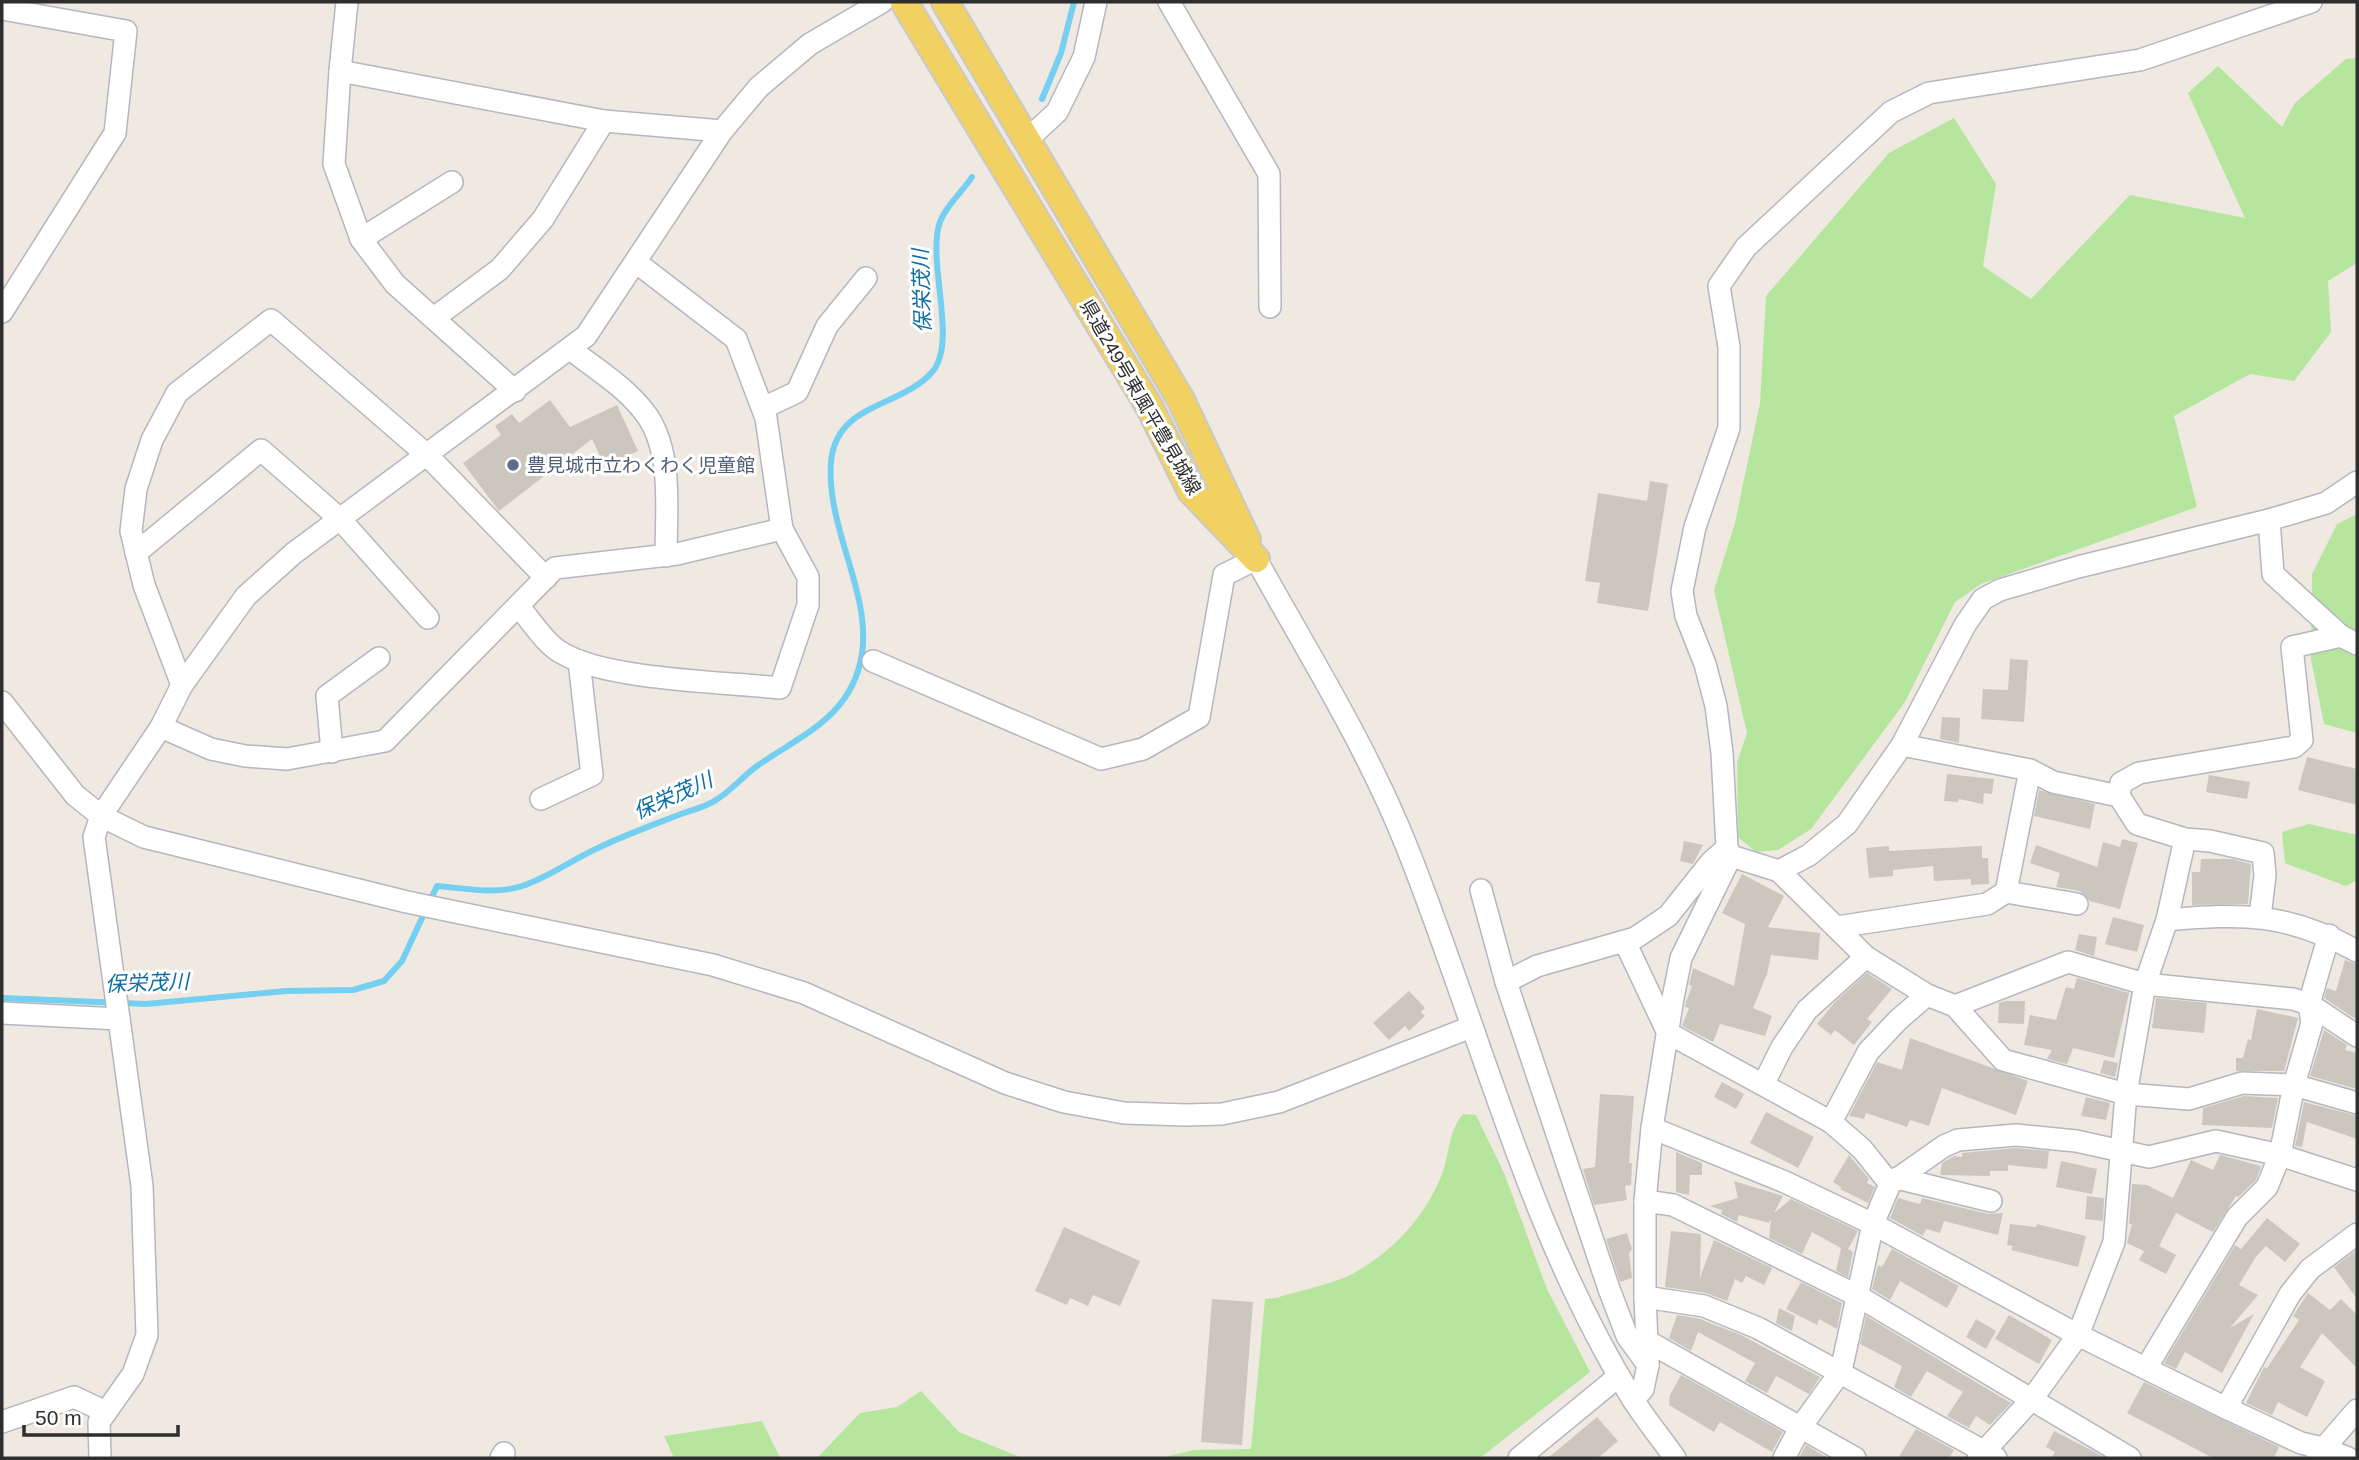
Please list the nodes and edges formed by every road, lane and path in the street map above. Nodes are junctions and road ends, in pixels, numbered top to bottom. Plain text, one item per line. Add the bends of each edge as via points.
1 (347, 2) edge
2 (882, 2) edge
3 (904, 2) edge
4 (945, 2) edge
5 (1096, 2) edge
6 (1168, 2) edge
7 (2311, 2) edge
8 (2, 9) edge
9 (340, 71) junction
10 (604, 121) junction
11 (722, 131) junction
12 (1029, 138) junction
13 (452, 182) dead end
14 (361, 239) junction
15 (637, 263) junction
16 (866, 278) dead end
17 (1270, 307) dead end
18 (2, 312) edge
19 (433, 318) junction
20 (570, 349) junction
21 (515, 391) junction
22 (762, 408) junction
23 (427, 455) junction
24 (2357, 482) edge
25 (340, 519) junction
26 (2269, 520) junction
27 (782, 529) junction
28 (136, 553) junction
29 (666, 556) junction
30 (1256, 559) junction
31 (546, 578) junction
32 (518, 606) junction
33 (428, 618) dead end
34 (2349, 640) edge
35 (379, 658) dead end
36 (579, 661) junction
37 (873, 661) dead end
38 (182, 685) junction
39 (2, 702) edge
40 (161, 727) junction
41 (1902, 745) junction
42 (332, 752) junction
43 (2030, 770) junction
44 (2119, 796) junction
45 (541, 799) dead end
46 (101, 816) junction
47 (2185, 839) junction
48 (1729, 852) junction
49 (1779, 871) junction
50 (1481, 891) dead end
51 (2006, 892) junction
52 (2077, 904) dead end
53 (2260, 917) junction
54 (2167, 920) junction
55 (1837, 927) junction
56 (2329, 935) junction
57 (1625, 942) junction
58 (2357, 951) edge
59 (1866, 957) junction
60 (1506, 982) junction
61 (2145, 984) junction
62 (1927, 995) junction
63 (2309, 1004) junction
64 (1955, 1006) junction
65 (2, 1013) edge
66 (119, 1018) junction
67 (1471, 1027) junction
68 (1668, 1033) junction
69 (2357, 1036) edge
70 (1764, 1083) junction
71 (2294, 1085) junction
72 (2126, 1094) junction
73 (2357, 1103) edge
74 (1831, 1122) junction
75 (1651, 1128) junction
76 (2120, 1152) junction
77 (2280, 1155) junction
78 (2357, 1180) edge
79 (1894, 1181) junction
80 (1645, 1201) junction
81 (1991, 1201) dead end
82 (1872, 1224) junction
83 (2357, 1234) edge
84 (1856, 1295) junction
85 (1644, 1297) junction
86 (2078, 1335) junction
87 (1647, 1341) junction
88 (1648, 1365) junction
89 (2146, 1368) junction
90 (1841, 1371) junction
91 (1619, 1376) junction
92 (2032, 1399) junction
93 (1633, 1400) junction
94 (2226, 1408) junction
95 (2357, 1410) edge
96 (106, 1412) junction
97 (2, 1422) edge
98 (1800, 1428) junction
99 (2319, 1453) edge
100 (1986, 1456) edge
101 (100, 1458) edge
102 (1519, 1458) edge
103 (1675, 1458) edge
104 (1784, 1458) edge
105 (1854, 1458) edge
106 (2130, 1458) edge
107 (2348, 1458) edge

1 - 9 street
2 - 11 street via 783,64
3 - 30 main road, 県道249号東風平豊見城線 via 1150,408 1191,491
4 - 12 main road, 県道249号東風平豊見城線
5 - 12 street via 1084,57 1057,112
6 - 17 street via 1269,174
7 - 48 street via 2140,60 1929,93 1891,112 1746,247 1729,269 1719,286 1729,347 1729,428 1695,527 1682,591 1716,706
8 - 18 street via 126,31 115,133
9 - 10 street
9 - 14 street via 334,164
10 - 11 street
10 - 19 street via 534,229 500,269
11 - 15 street
12 - 30 main road, 県道249号東風平豊見城線 via 1181,400
13 - 14 street
14 - 19 street via 395,284
15 - 20 street via 586,336
15 - 22 street via 736,339
16 - 22 street via 827,326 797,392
19 - 21 street
20 - 21 street
20 - 29 street via 627,393 649,418 666,480
21 - 23 street
22 - 27 street
23 - 25 street
23 - 28 street via 271,320 177,394 152,440 136,489 131,531
23 - 31 street
24 - 26 street via 2326,503
25 - 28 street via 261,450
25 - 33 street
25 - 38 street via 246,596
26 - 34 street via 2273,574
26 - 41 street via 2078,567 1983,599
27 - 29 street
27 - 36 street via 808,577 808,605 780,688 631,673
28 - 38 street
29 - 31 street via 555,568
30 - 37 street via 1224,575 1199,717 1143,749 1101,759
30 - 67 street via 1383,793 1426,896
31 - 32 street
32 - 36 street via 559,652
32 - 42 street via 385,741
34 - 44 street via 2292,647 2302,740 2294,747 2139,773 2121,783
35 - 42 street via 327,696
36 - 45 street via 592,775
38 - 40 street
39 - 46 street via 75,795
40 - 42 street via 244,756 287,759
40 - 46 street
41 - 43 street
41 - 49 street via 1847,824 1809,855
43 - 44 street via 2053,782
43 - 51 street
44 - 47 street via 2137,824
46 - 66 street via 94,837
46 - 67 street via 144,837 407,902 713,965 804,993 1005,1083 1064,1102 1124,1113 1222,1114 1279,1102
47 - 53 street via 2263,853
47 - 54 street
48 - 49 street
48 - 57 street via 1711,862 1668,916
48 - 68 street via 1681,958
49 - 55 street
50 - 60 street
51 - 52 street
51 - 55 street via 1987,904
53 - 54 street
53 - 56 street
54 - 61 street
55 - 59 street
56 - 58 street
56 - 63 street
57 - 60 street via 1537,966
57 - 68 street
59 - 62 street
59 - 70 street via 1807,1010
60 - 88 street via 1613,1301 1627,1336
61 - 63 street
61 - 64 street via 2068,962
61 - 72 street
62 - 64 street
62 - 74 street via 1868,1052
63 - 69 street
63 - 71 street via 2312,1023
64 - 72 street via 2003,1060
65 - 66 street
66 - 96 street via 142,1186 146,1335 133,1374
67 - 91 street via 1563,1265
68 - 70 street
68 - 75 street
70 - 74 street
71 - 72 street via 2242,1083 2189,1099
71 - 73 street
71 - 77 street
72 - 76 street
74 - 79 street
75 - 80 street
75 - 82 street via 1729,1157
76 - 77 street via 2150,1157 2216,1141
76 - 79 street via 2076,1141 1986,1136 1944,1146
76 - 86 street via 2114,1242
77 - 78 street
77 - 89 street via 2267,1187 2237,1217
79 - 81 street
79 - 82 street
80 - 84 street via 1673,1205
80 - 85 street
82 - 84 street
82 - 86 street
83 - 94 street via 2310,1269 2290,1294
84 - 90 street
84 - 92 street
85 - 87 street
85 - 90 street via 1704,1307 1758,1328
86 - 89 street
86 - 92 street
87 - 88 street
87 - 98 street
88 - 93 street via 1643,1389
89 - 94 street
90 - 98 street
90 - 100 street
91 - 93 street
91 - 102 street
92 - 100 street
92 - 106 street
93 - 103 street
94 - 99 street
95 - 99 street
96 - 97 street via 75,1397
96 - 101 street via 99,1422
98 - 104 street
98 - 105 street
99 - 107 street

